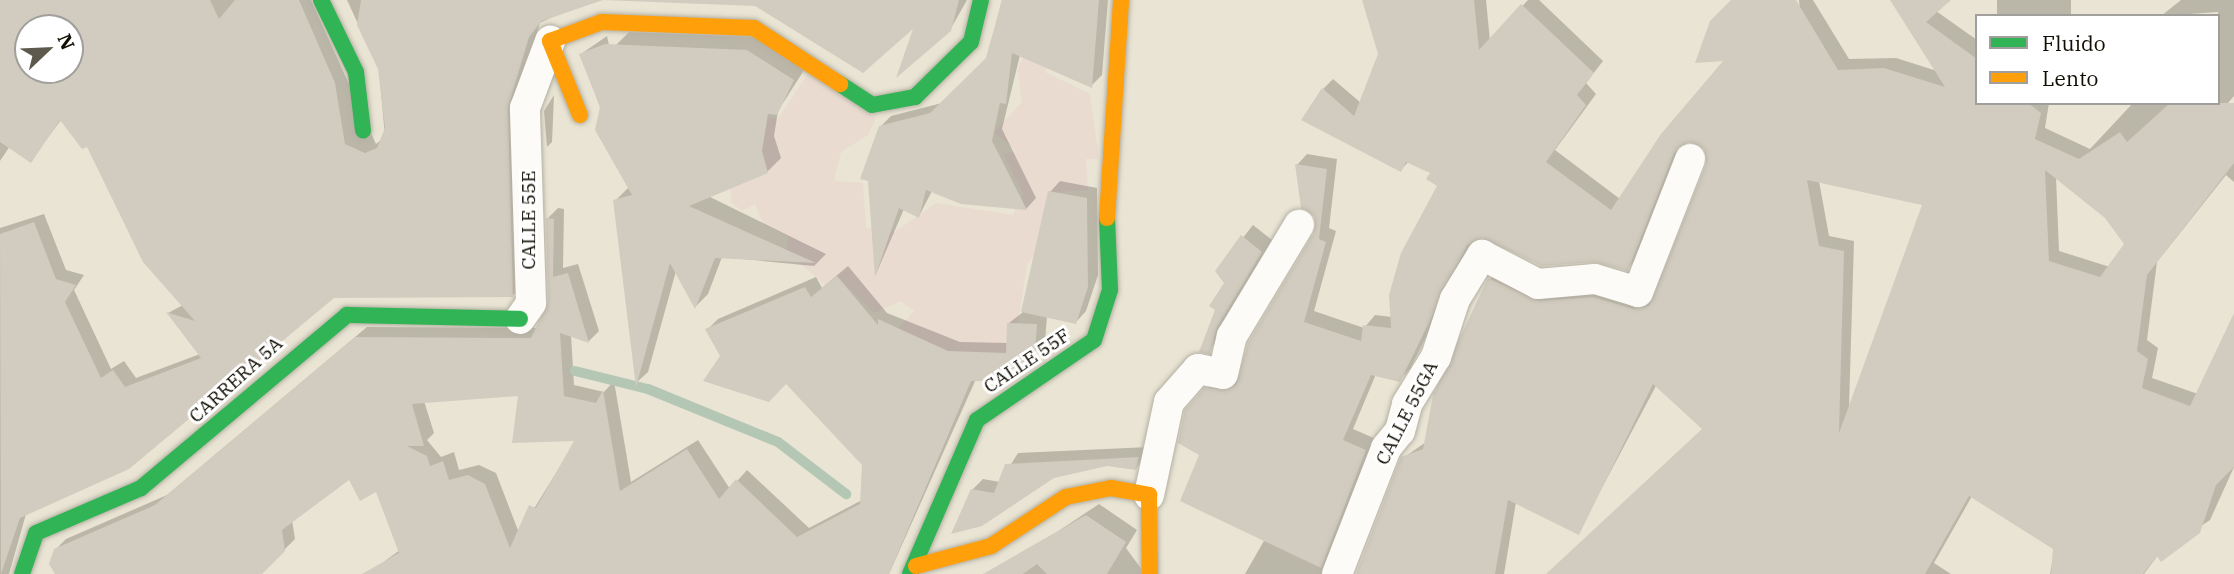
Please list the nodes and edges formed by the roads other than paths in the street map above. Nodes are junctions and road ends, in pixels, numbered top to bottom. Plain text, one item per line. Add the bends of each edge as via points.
1 (321, 0) edge
2 (981, 0) edge
3 (1121, 0) edge
4 (550, 41) junction
5 (580, 115) dead end
6 (363, 131) dead end
7 (1690, 159) dead end
8 (1299, 225) dead end
9 (520, 319) joint
10 (1149, 495) junction
11 (913, 570) edge
12 (22, 574) edge
13 (1150, 574) edge
14 (1337, 574) edge

1 - 6 street via 356,72
2 - 4 street via 971,42 915,97 872,104 754,28 602,22
3 - 11 street, CALLE 55F via 1106,240 1110,290 1094,340 977,420
4 - 5 street
4 - 9 street, CALLE 55E via 526,108 531,303
7 - 14 street, CALLE 55GA via 1637,292 1595,279 1538,284 1482,255 1455,299 1436,357 1407,404 1401,431 1386,448
8 - 10 street via 1233,336 1223,374 1198,369 1169,402
9 - 12 street, CARRERA 5A via 387,311 347,315 141,488 36,533
10 - 11 street via 1111,488 1066,497 991,546
10 - 13 street

